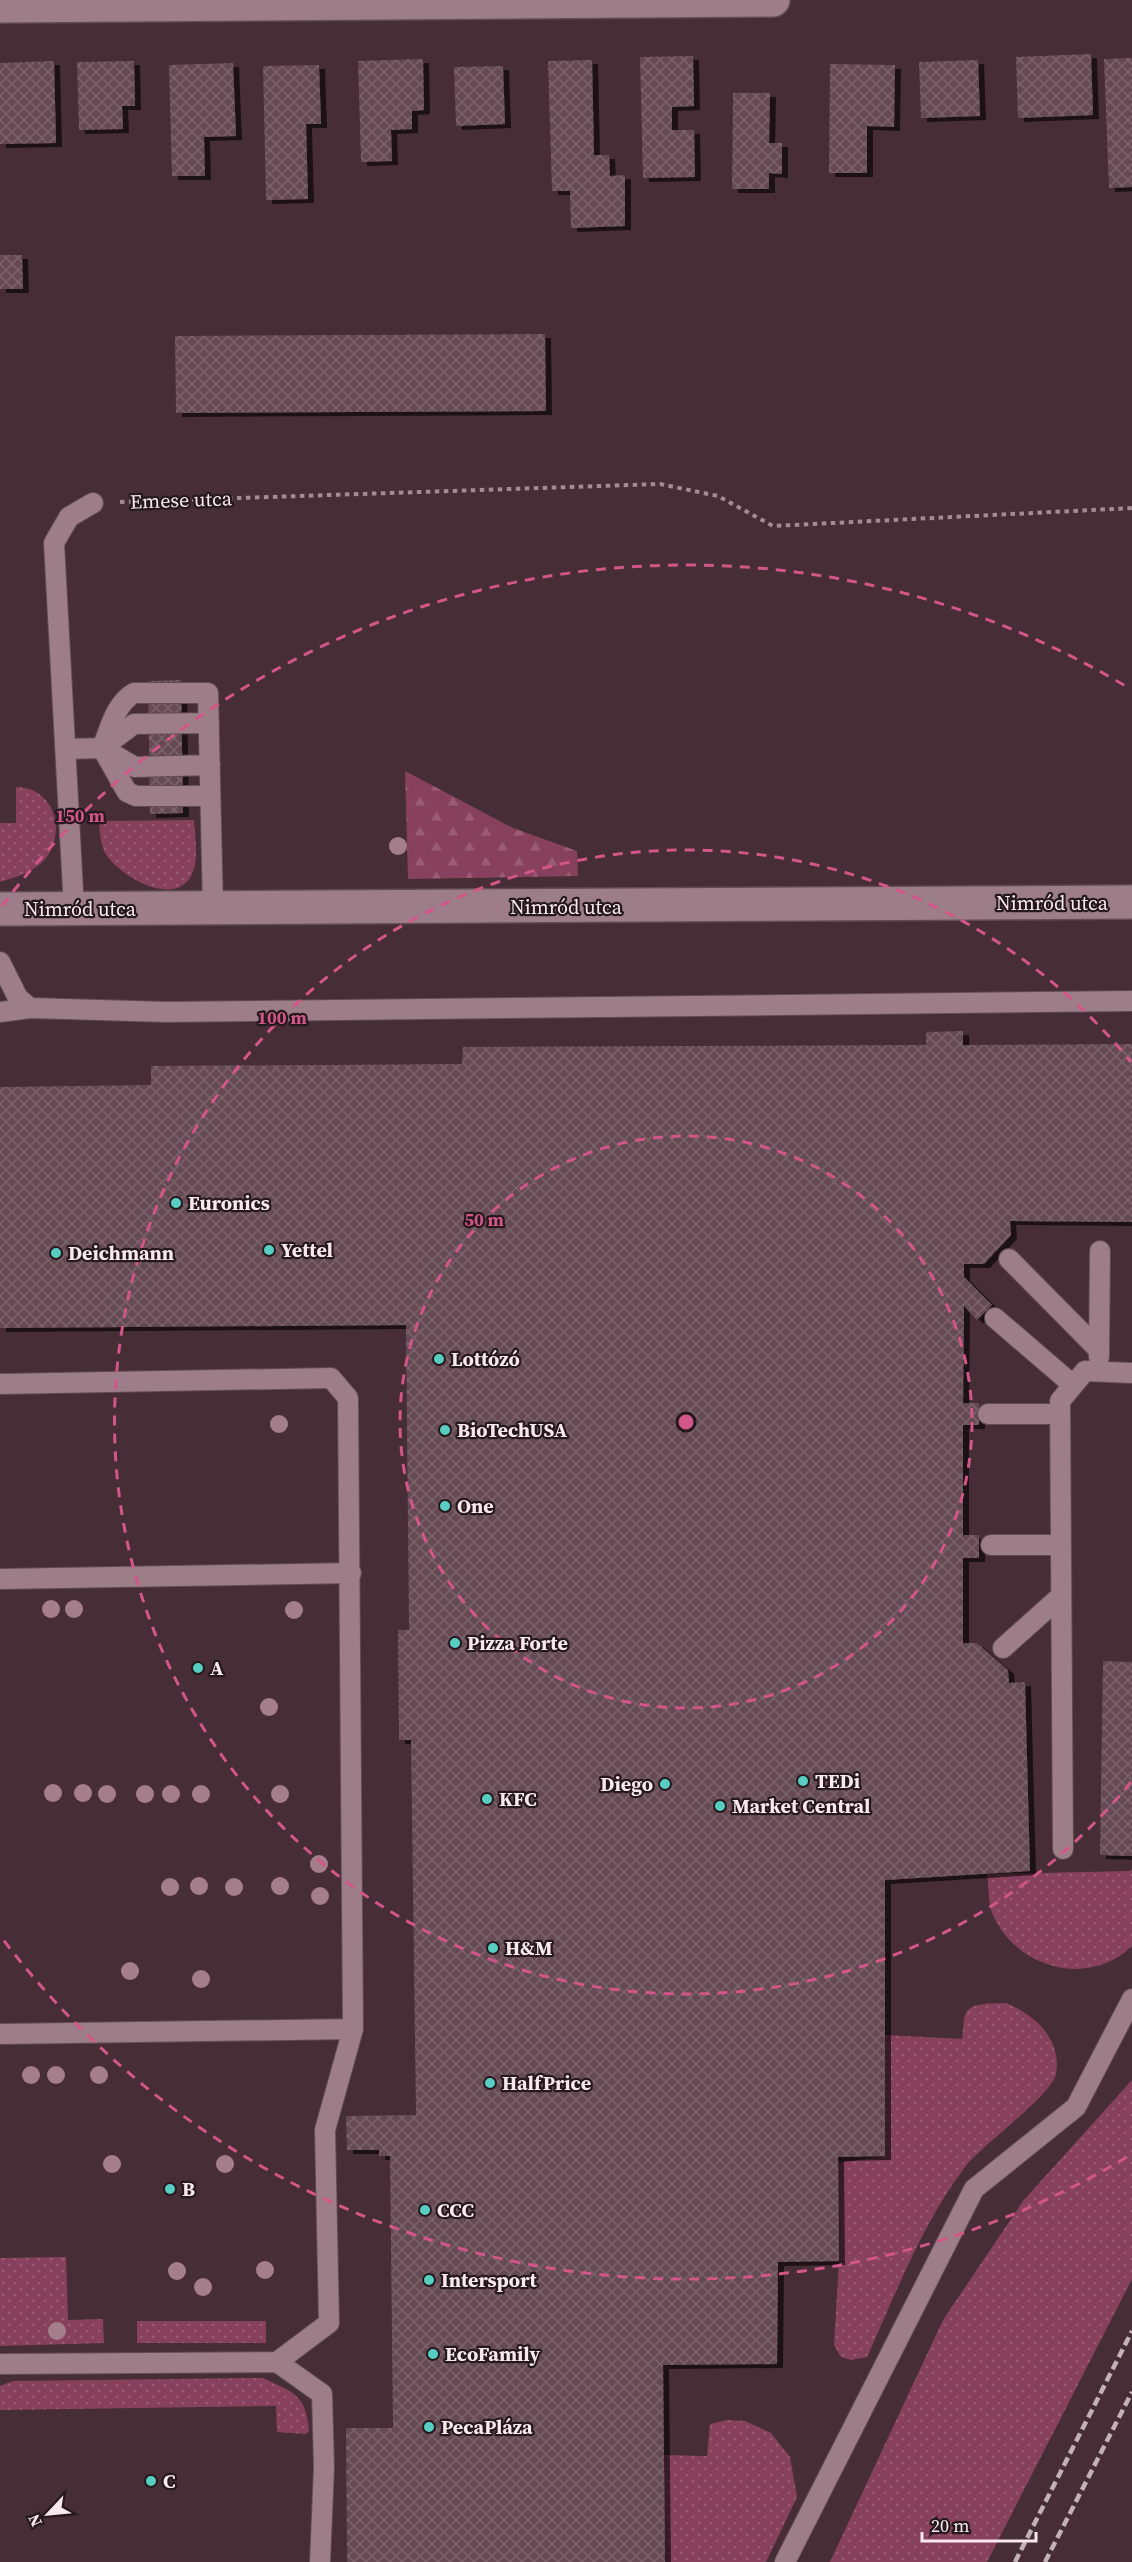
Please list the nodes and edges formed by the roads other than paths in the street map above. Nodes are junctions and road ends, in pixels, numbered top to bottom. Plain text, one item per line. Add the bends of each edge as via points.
1 (773, 0) edge
2 (0, 6) edge
3 (93, 502) road end
4 (209, 723) junction
5 (66, 748) junction
6 (102, 748) junction
7 (210, 765) junction
8 (210, 796) junction
9 (1132, 902) edge
10 (0, 909) edge
11 (74, 909) junction
12 (213, 909) junction
13 (4, 970) edge
14 (0, 1001) edge
15 (1132, 1001) edge
16 (30, 1008) junction
17 (0, 1012) edge
18 (1100, 1251) dead end
19 (1010, 1259) dead end
20 (995, 1318) dead end
21 (1099, 1350) junction
22 (1099, 1371) junction
23 (1132, 1373) edge
24 (0, 1384) edge
25 (1073, 1385) junction
26 (988, 1414) dead end
27 (1060, 1414) junction
28 (991, 1545) dead end
29 (1061, 1545) junction
30 (351, 1573) junction
31 (0, 1579) edge
32 (1061, 1596) junction
33 (1003, 1648) dead end
34 (1063, 1849) dead end
35 (1132, 2000) edge
36 (353, 2029) junction
37 (0, 2034) edge
38 (277, 2362) junction
39 (0, 2364) edge
40 (320, 2562) edge
41 (785, 2562) edge

1 - 2 street
3 - 5 lane via 69,517 54,543
4 - 6 lane via 134,724
4 - 6 lane via 208,693 134,693 117,711
4 - 7 lane
5 - 6 lane
5 - 11 lane
6 - 7 lane via 135,767
6 - 8 lane via 127,792 136,796
7 - 8 lane
8 - 12 lane
9 - 12 street, Nimród utca
10 - 11 street, Nimród utca
11 - 12 street, Nimród utca
13 - 14 lane
13 - 16 lane via 18,998
15 - 16 lane via 167,1012
16 - 17 lane
18 - 21 lane
19 - 21 lane
20 - 25 lane
21 - 22 lane
22 - 23 lane
22 - 25 lane via 1085,1371
24 - 30 lane via 331,1378 348,1398
25 - 27 lane via 1060,1401
26 - 27 lane
27 - 29 lane
28 - 29 lane
29 - 32 lane
30 - 31 lane
30 - 36 lane
32 - 33 lane
32 - 34 lane
35 - 41 lane via 1076,2107 974,2189
36 - 37 lane
36 - 38 lane via 325,2130 329,2323
38 - 39 lane
38 - 40 lane via 322,2394

